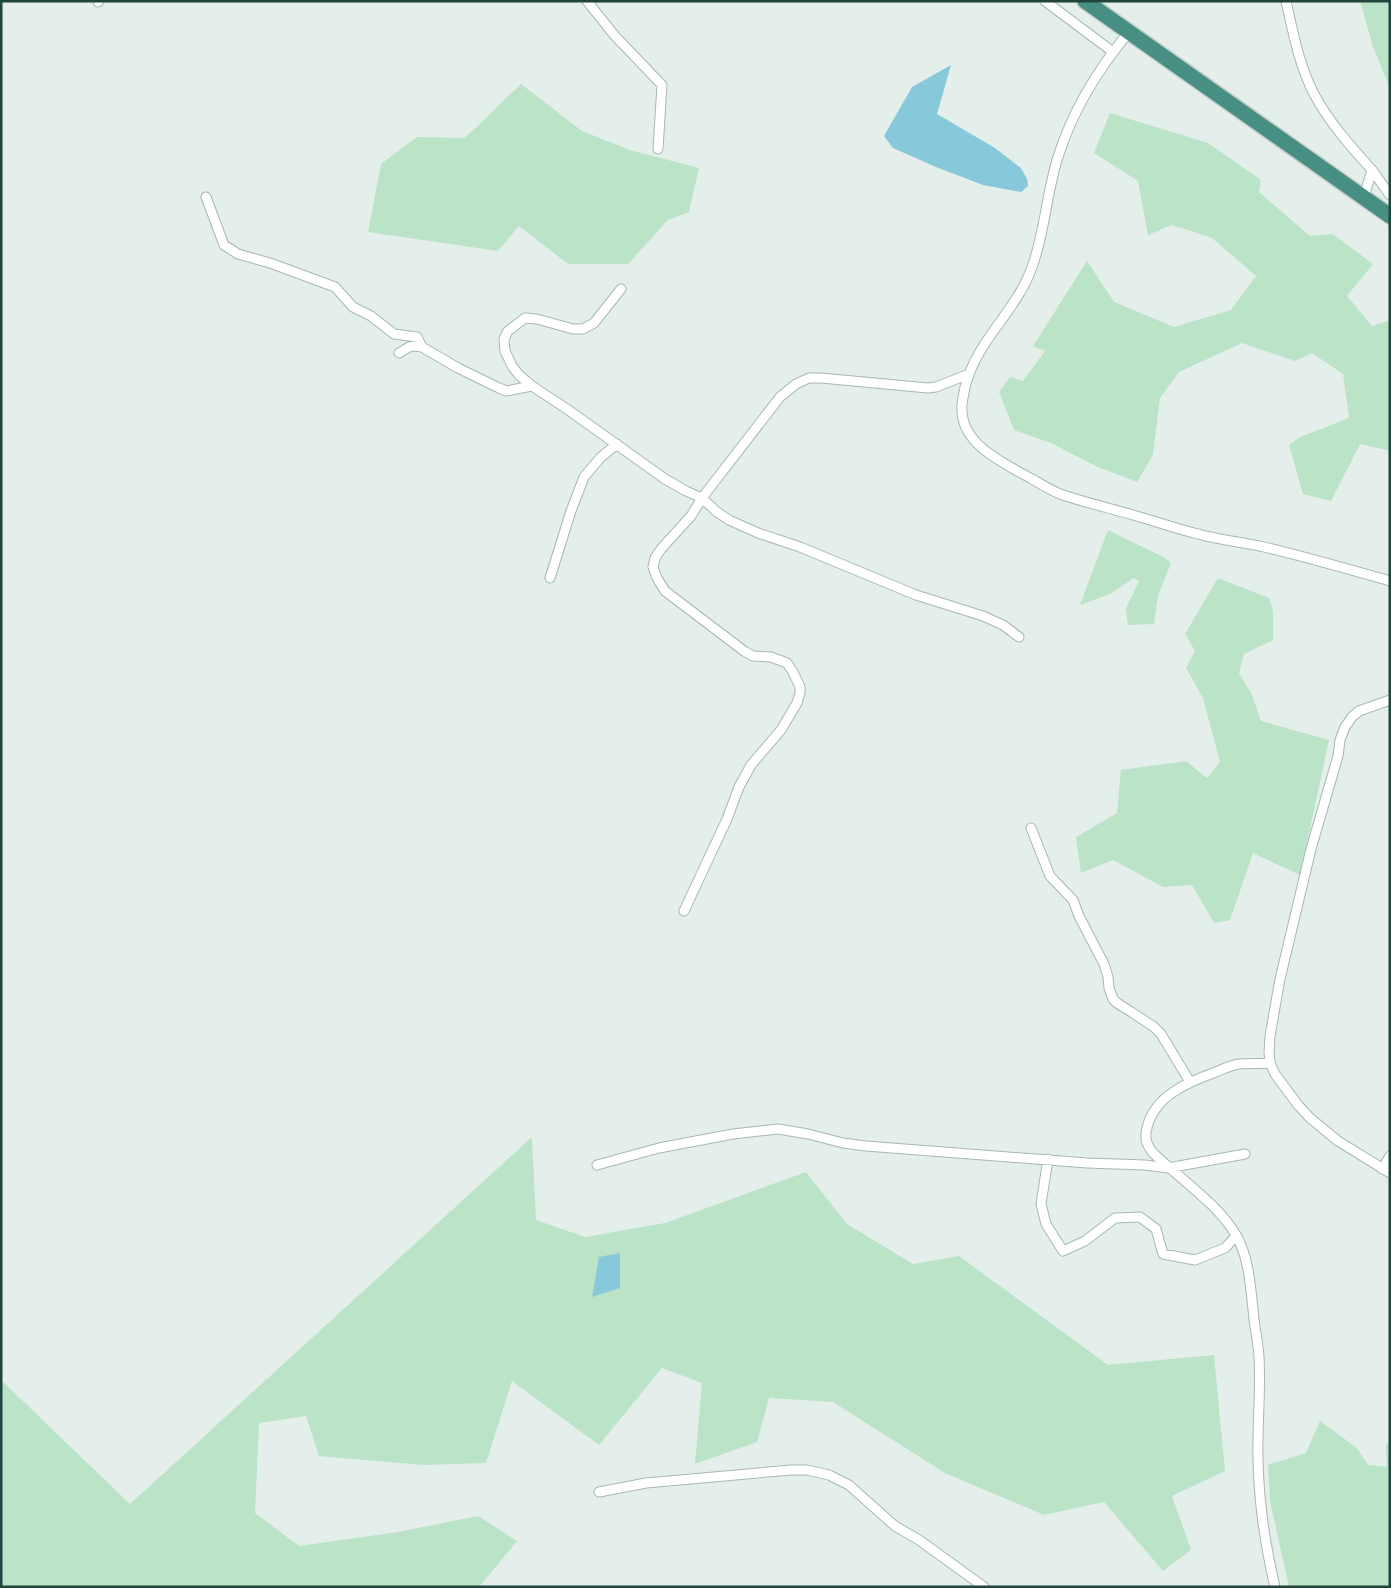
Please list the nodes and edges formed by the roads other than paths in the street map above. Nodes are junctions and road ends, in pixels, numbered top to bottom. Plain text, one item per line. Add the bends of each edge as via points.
1 (587, 1) edge
2 (1045, 1) edge
3 (1085, 1) edge
4 (1286, 1) edge
5 (1129, 32) junction
6 (1113, 52) junction
7 (658, 149) dead end
8 (1372, 170) junction
9 (1390, 195) edge
10 (1361, 196) junction
11 (206, 197) dead end
12 (1390, 216) edge
13 (621, 289) dead end
14 (422, 347) junction
15 (400, 353) dead end
16 (969, 374) junction
17 (532, 386) junction
18 (617, 444) junction
19 (702, 498) junction
20 (550, 578) dead end
21 (1390, 581) edge
22 (1019, 636) dead end
23 (1390, 700) edge
24 (1031, 828) dead end
25 (684, 911) dead end
26 (1270, 1063) junction
27 (1190, 1082) junction
28 (1245, 1154) dead end
29 (1390, 1156) edge
30 (1048, 1159) junction
31 (597, 1165) dead end
32 (1168, 1168) junction
33 (1386, 1171) edge
34 (1236, 1236) junction
35 (598, 1492) dead end
36 (984, 1587) edge
37 (1275, 1587) edge

1 - 7 street via 614,36 662,85
2 - 6 street
3 - 5 highway
4 - 8 street via 1293,34 1313,92 1326,114
5 - 6 street
5 - 10 highway
6 - 16 street via 1088,91 1058,156 1030,272 1019,294 987,339
8 - 9 street
8 - 10 street
10 - 12 highway
11 - 14 street via 224,245 238,254 335,287 353,307 394,334 417,338
13 - 17 street via 594,323 584,328 573,329 525,318 508,331 504,339 505,351 512,366
14 - 15 street via 409,347
14 - 17 street via 499,388
16 - 19 street via 928,388 821,378 809,378 796,384 780,397
16 - 21 street via 962,410 970,435 1001,462 1057,493 1200,535 1268,548
17 - 18 street
18 - 19 street via 665,479
18 - 20 street via 584,477
19 - 22 street via 717,512 742,527 916,595 982,616
19 - 25 street via 692,516 655,558 653,567 657,578 665,592 744,651 752,656 771,657 787,663 800,686 797,703 781,730 751,765 739,787
23 - 26 street via 1359,711 1345,727 1340,740 1280,980 1270,1036
24 - 27 street via 1050,876 1073,900 1104,964 1113,999 1154,1027
26 - 27 street via 1237,1064
26 - 33 street via 1287,1091 1310,1118 1338,1141
27 - 32 street via 1159,1104 1148,1122 1147,1145
28 - 32 street
29 - 33 street
30 - 31 street via 866,1146 778,1129 659,1148
30 - 32 street
30 - 34 street via 1040,1204 1046,1224 1063,1251 1085,1241 1115,1218 1140,1217 1156,1229 1163,1254 1196,1260 1225,1248
32 - 34 street via 1215,1209
34 - 37 street via 1250,1277 1259,1357 1260,1506
35 - 36 street via 646,1484 791,1470 829,1475 849,1485 895,1526

